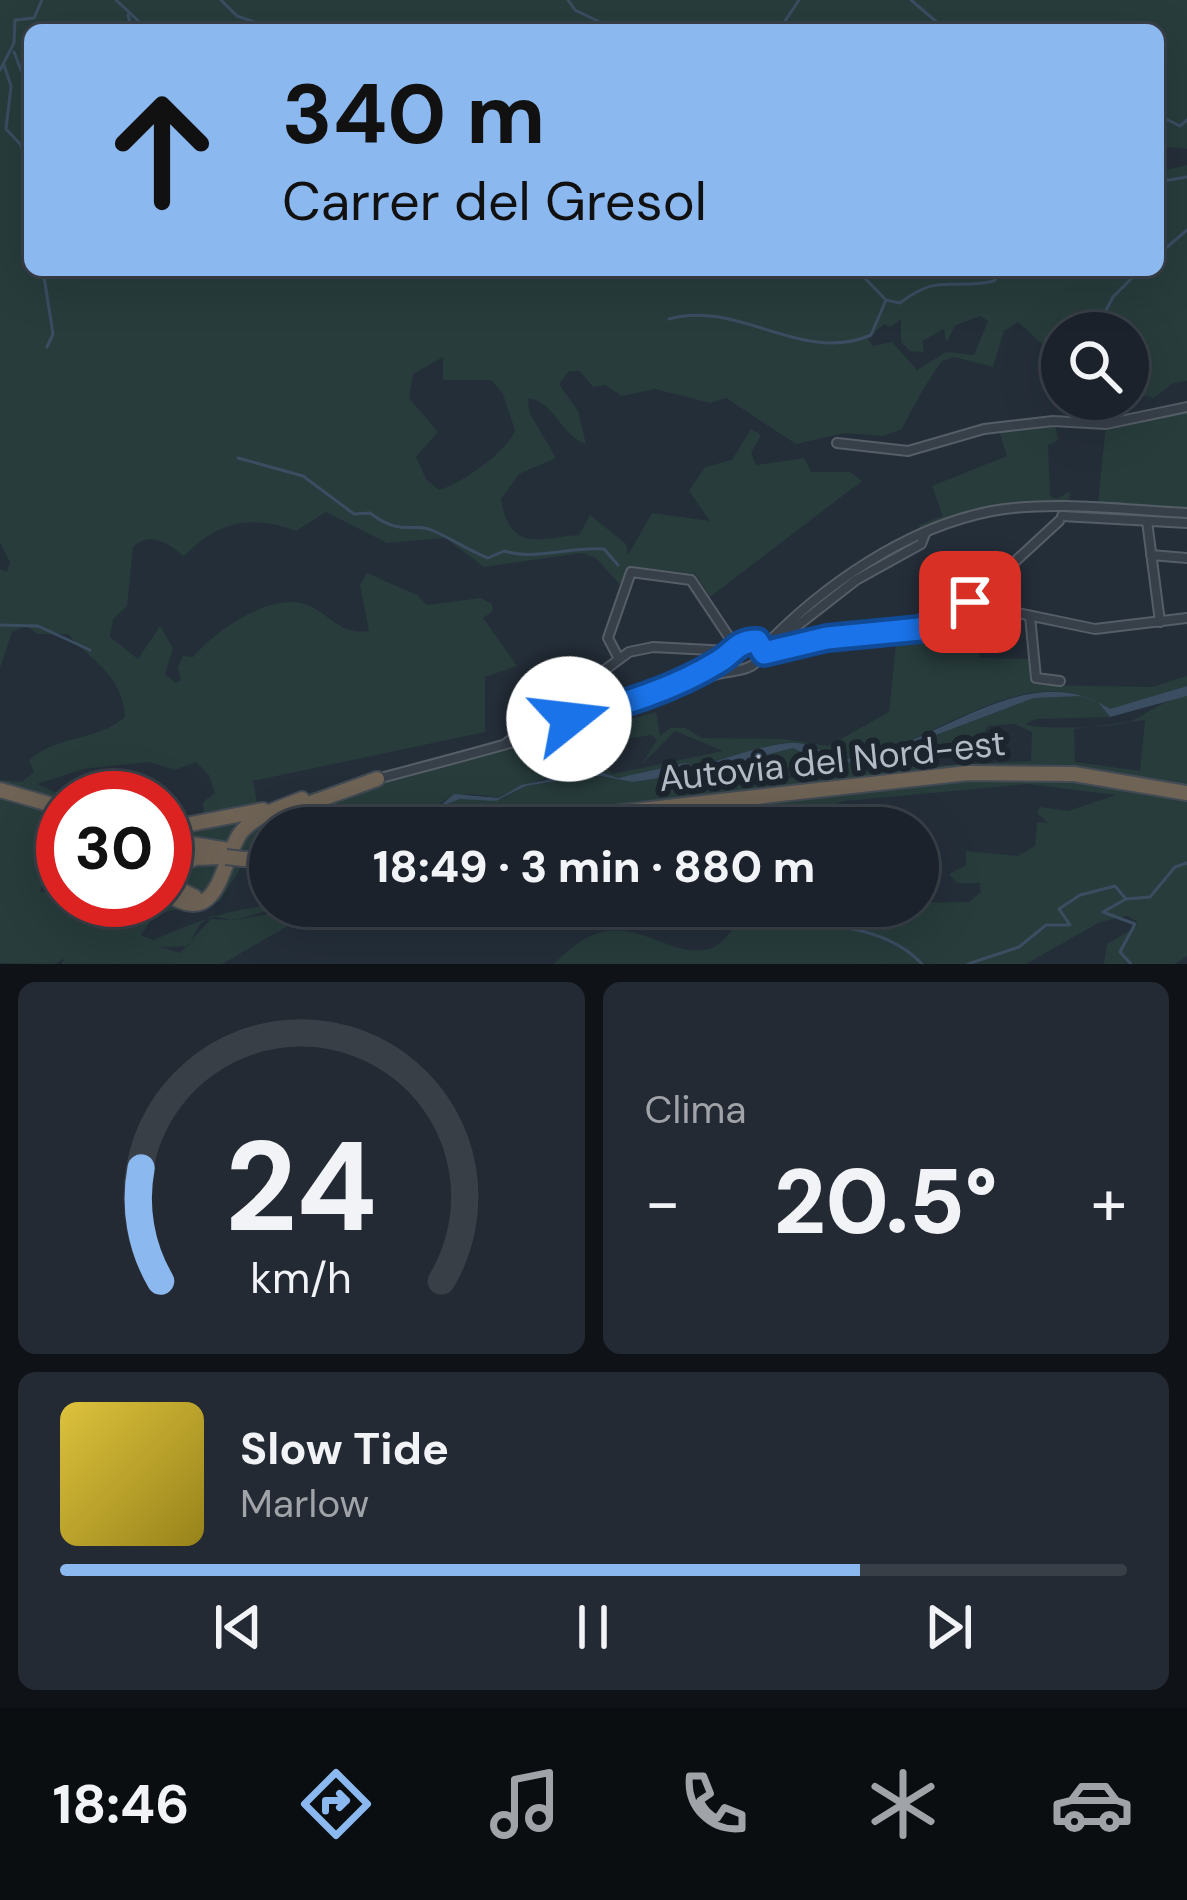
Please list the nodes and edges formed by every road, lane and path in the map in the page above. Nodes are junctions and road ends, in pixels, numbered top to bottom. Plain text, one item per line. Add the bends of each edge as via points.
1 (1187, 407) edge
2 (838, 442) dead end
3 (1187, 513) edge
4 (1057, 515) junction
5 (1147, 521) junction
6 (1187, 523) edge
7 (925, 534) junction
8 (1151, 555) junction
9 (1187, 558) edge
10 (970, 602) junction
11 (1030, 616) junction
12 (1187, 618) edge
13 (1160, 622) junction
14 (762, 649) junction
15 (618, 657) junction
16 (729, 657) junction
17 (1060, 681) dead end
18 (569, 719) dead end
19 (504, 746) junction
20 (377, 779) junction
21 (0, 790) edge
22 (1187, 797) edge
23 (0, 799) edge
24 (302, 800) junction
25 (36, 803) edge
26 (36, 806) edge
27 (300, 807) edge
28 (668, 807) edge
29 (730, 807) edge
30 (192, 826) edge
31 (192, 848) edge
32 (233, 855) junction
33 (249, 855) edge
34 (216, 890) junction
35 (192, 900) edge

1 - 2 street via 1106,424 984,429 908,451
3 - 4 street via 1070,508
4 - 5 street
4 - 7 street via 992,511
4 - 10 street
5 - 6 street
5 - 8 street
7 - 14 street via 860,569
7 - 14 street
8 - 9 street
8 - 13 street
10 - 11 street
10 - 14 street via 920,629
11 - 13 street via 1095,629
11 - 17 street via 1036,677
12 - 13 street
14 - 16 street
14 - 16 street via 751,668
15 - 16 street via 653,647
15 - 16 street via 608,638 632,572 691,580
15 - 19 street
16 - 18 street via 653,694
16 - 19 street via 708,677 629,710
19 - 20 street
20 - 24 street
20 - 27 highway
21 - 25 highway
22 - 28 highway, Autovia del Nord-est via 1074,774 968,773
22 - 29 highway, Autovia del Nord-est via 979,779
23 - 26 highway
24 - 30 highway
24 - 34 highway via 240,833
31 - 32 highway
32 - 33 highway
32 - 34 highway via 186,860 175,873 175,886 188,896
34 - 35 highway

